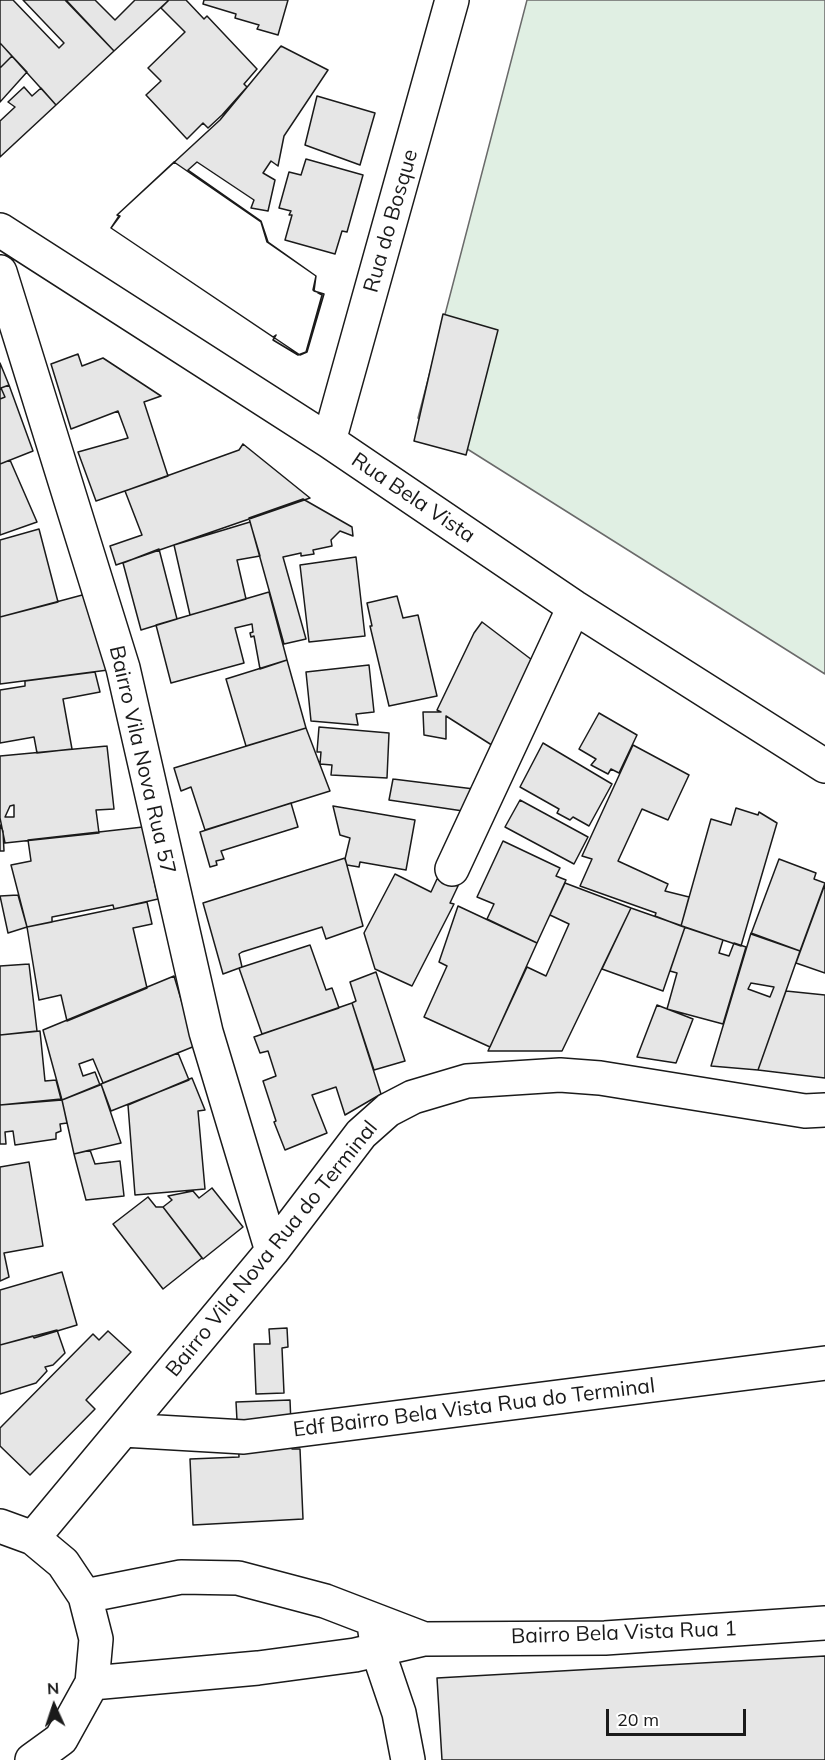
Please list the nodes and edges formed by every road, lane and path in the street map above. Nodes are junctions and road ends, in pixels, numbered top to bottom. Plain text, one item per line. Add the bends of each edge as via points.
1 (452, 0) edge
2 (0, 230) edge
3 (0, 272) edge
4 (330, 441) junction
5 (574, 607) junction
6 (825, 766) edge
7 (452, 869) dead end
8 (825, 1110) edge
9 (272, 1251) junction
10 (825, 1363) edge
11 (123, 1430) junction
12 (0, 1526) edge
13 (33, 1538) junction
14 (85, 1596) junction
15 (825, 1623) edge
16 (376, 1636) junction
17 (92, 1683) junction
18 (32, 1760) edge
19 (408, 1760) edge

1 - 4 street, Rua do Bosque
2 - 4 street, Rua Bela Vista
3 - 9 street, Bairro Vila Nova Rua 57 via 123,668 206,1032
4 - 5 street, Rua Bela Vista
5 - 6 street, Rua Bela Vista
5 - 7 street
8 - 9 street, Bairro Vila Nova Rua do Terminal via 805,1111 560,1075 467,1081 438,1088 388,1110 361,1134
9 - 11 street, Bairro Vila Nova Rua do Terminal
10 - 11 street, Edf Bairro Bela Vista Rua do Terminal via 244,1437
11 - 13 street, Bairro Vila Nova Rua do Terminal
12 - 13 street
13 - 14 street via 63,1563
14 - 16 street via 181,1577 238,1578 326,1601
14 - 17 street via 96,1639
15 - 16 street, Bairro Bela Vista Rua 1 via 605,1638
16 - 17 street, Bairro Bela Vista Rua 1 via 258,1668
16 - 19 street via 399,1713
17 - 18 street via 61,1739

